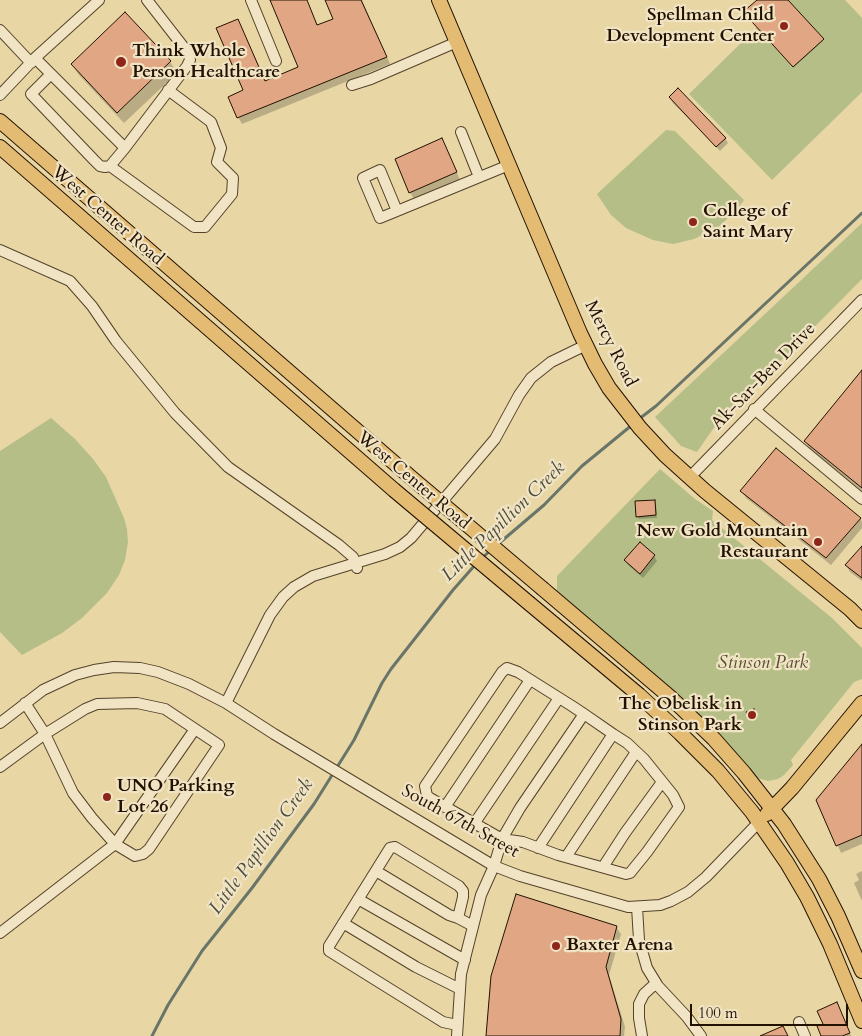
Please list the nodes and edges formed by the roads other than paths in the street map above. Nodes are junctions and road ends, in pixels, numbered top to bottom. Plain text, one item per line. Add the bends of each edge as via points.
1 (99, 0) edge
2 (147, 0) edge
3 (251, 0) edge
4 (439, 0) edge
5 (0, 30) edge
6 (457, 42) junction
7 (33, 61) junction
8 (276, 61) dead end
9 (51, 74) junction
10 (352, 85) dead end
11 (168, 90) junction
12 (0, 95) edge
13 (0, 121) edge
14 (460, 132) dead end
15 (0, 147) edge
16 (125, 148) junction
17 (509, 165) junction
18 (110, 166) junction
19 (479, 177) junction
20 (397, 211) dead end
21 (0, 250) edge
22 (862, 300) edge
23 (586, 345) junction
24 (754, 409) junction
25 (690, 477) junction
26 (862, 499) edge
27 (357, 566) junction
28 (862, 621) edge
29 (530, 680) junction
30 (559, 698) junction
31 (25, 703) junction
32 (226, 703) junction
33 (862, 703) edge
34 (584, 714) junction
35 (0, 723) edge
36 (194, 729) junction
37 (45, 734) junction
38 (613, 734) junction
39 (636, 752) junction
40 (0, 767) edge
41 (662, 782) junction
42 (445, 807) junction
43 (773, 808) junction
44 (760, 822) junction
45 (474, 824) junction
46 (502, 839) junction
47 (115, 844) junction
48 (538, 848) junction
49 (566, 857) junction
50 (494, 866) junction
51 (603, 868) junction
52 (376, 870) junction
53 (358, 899) junction
54 (637, 907) junction
55 (458, 918) junction
56 (344, 922) junction
57 (474, 926) junction
58 (0, 932) edge
59 (465, 960) junction
60 (862, 971) edge
61 (656, 983) junction
62 (460, 989) junction
63 (862, 1021) edge
64 (799, 1022) dead end
65 (457, 1025) junction
66 (698, 1035) edge
67 (456, 1036) edge
68 (642, 1036) edge
69 (805, 1036) edge

1 - 7 street
2 - 11 street via 189,54 187,66
3 - 8 street
4 - 6 main road, Mercy Road
5 - 7 street
6 - 10 street
6 - 17 main road, Mercy Road
7 - 9 street
7 - 12 street
9 - 16 street
9 - 18 street via 32,94 100,166
11 - 16 street
11 - 18 street via 212,122 221,148 217,162 233,178 232,194 205,226 194,227
13 - 43 main road, West Center Road, bridge via 288,373 670,697 730,757
14 - 19 street
15 - 44 main road, West Center Road, bridge via 394,490 632,690 680,733
16 - 18 street
17 - 19 street
17 - 23 main road, Mercy Road
19 - 20 street
21 - 27 street via 70,282 175,413 228,467 339,545 353,557
22 - 24 street, Ak-Sar-Ben Drive
23 - 25 main road, Mercy Road via 609,388 633,420
23 - 27 street via 551,362 531,378 492,443 411,538 390,552
24 - 25 street, Ak-Sar-Ben Drive
24 - 26 street
25 - 28 main road, Mercy Road
27 - 32 street via 310,577 280,600
29 - 30 street
29 - 42 street
29 - 42 street via 511,668 502,672 432,774 424,786 427,796
30 - 34 street
30 - 45 street
31 - 32 street, South 67th Street via 69,677 123,667 167,674
31 - 35 street, South 67th Street
31 - 37 street
32 - 50 street, South 67th Street
33 - 43 main road, South 67th Street
34 - 38 street
34 - 46 street
36 - 37 street via 166,709 117,703 97,704 85,709
36 - 47 street
36 - 47 street via 220,745 149,849 135,856
37 - 40 street
37 - 47 street via 73,793
38 - 39 street
38 - 48 street
39 - 41 street
39 - 49 street
41 - 51 street
41 - 51 street via 678,803 677,812 632,872 626,874
42 - 45 street
43 - 44 main road, South 67th Street
43 - 60 main road, West Center Road via 819,879
44 - 54 street, South 67th Street via 693,889 668,902
44 - 63 main road, West Center Road via 816,914
45 - 46 street
46 - 48 street
46 - 50 street
47 - 58 street
48 - 49 street
49 - 51 street
50 - 54 street, South 67th Street via 616,905
50 - 57 street via 481,895
52 - 53 street
52 - 55 street
52 - 55 street via 390,848 394,847 459,886 463,891
53 - 56 street
53 - 59 street
54 - 61 street via 640,946
55 - 57 street
56 - 62 street via 416,967
56 - 65 street via 329,951 443,1022
57 - 59 street
59 - 62 street
61 - 66 street via 687,1016
61 - 68 street via 639,1004
62 - 65 street
64 - 69 street
65 - 67 street

